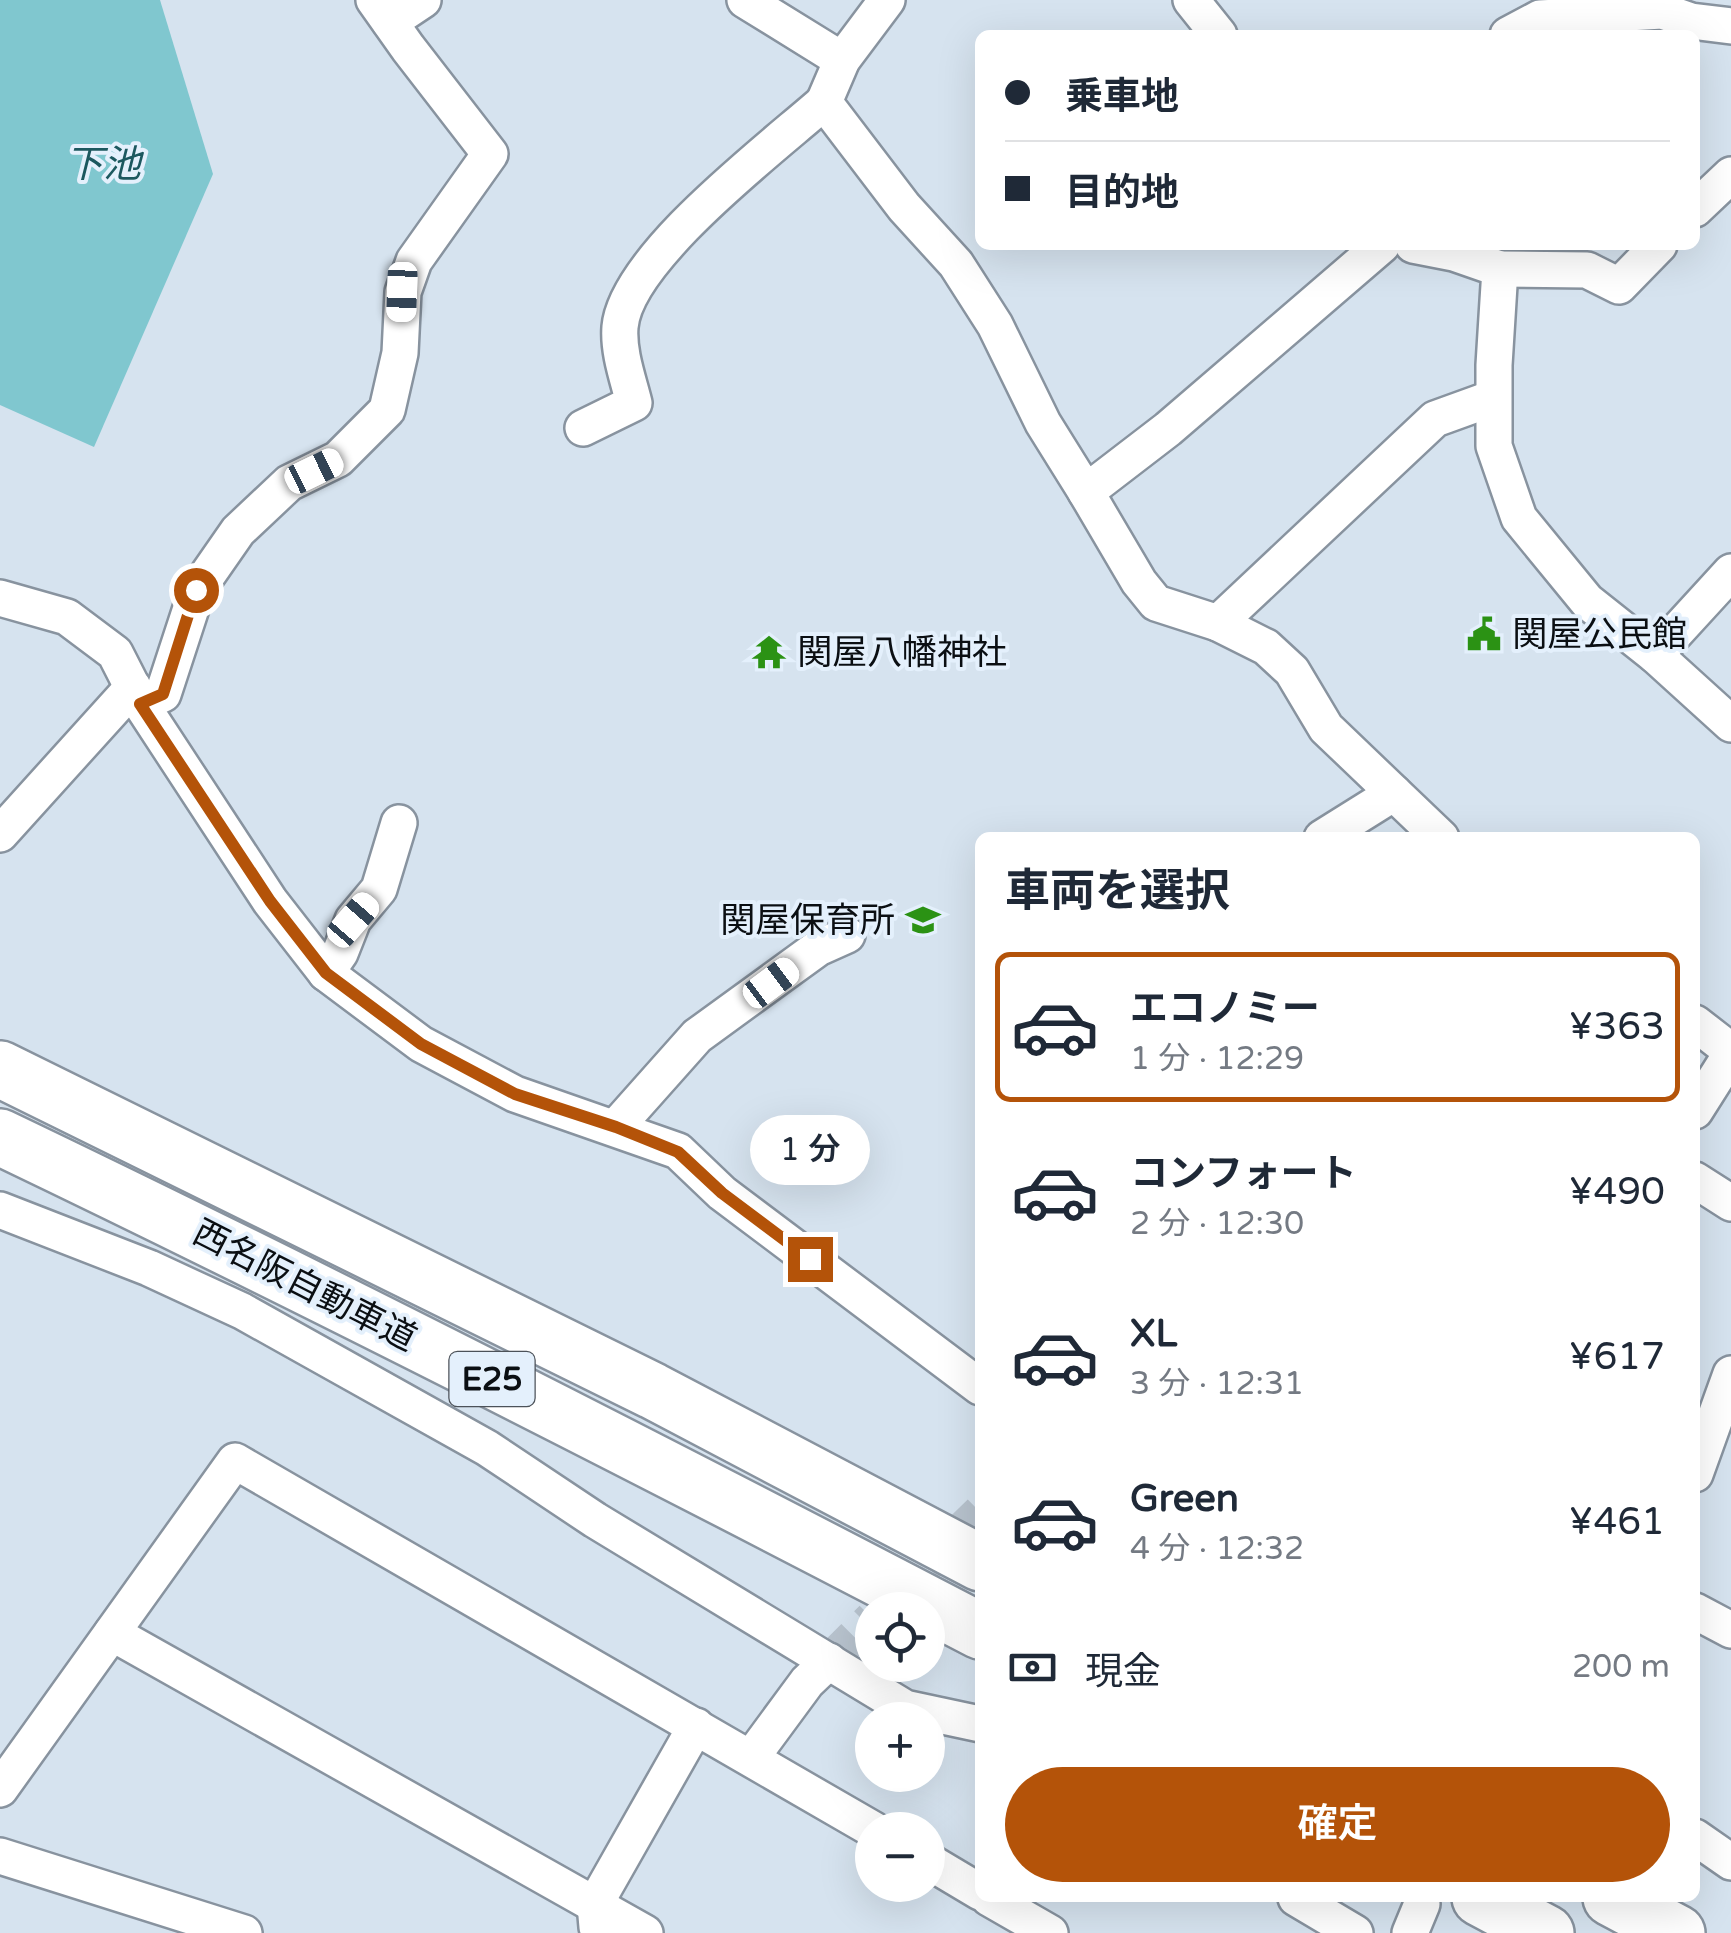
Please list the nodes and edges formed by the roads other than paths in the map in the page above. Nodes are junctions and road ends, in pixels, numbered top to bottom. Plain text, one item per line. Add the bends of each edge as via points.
1 (423, 0) edge
2 (745, 0) edge
3 (888, 0) edge
4 (1191, 0) edge
5 (382, 11) edge
6 (1731, 26) edge
7 (1215, 30) edge
8 (1517, 30) edge
9 (842, 60) junction
10 (824, 102) junction
11 (1731, 175) edge
12 (1700, 204) edge
13 (1376, 250) edge
14 (1439, 250) edge
15 (1655, 250) edge
16 (1500, 268) junction
17 (1494, 398) junction
18 (584, 428) dead end
19 (1086, 492) junction
20 (1731, 572) edge
21 (0, 598) edge
22 (1218, 623) junction
23 (1655, 655) junction
24 (137, 696) junction
25 (1731, 724) edge
26 (1394, 793) junction
27 (399, 823) dead end
28 (1332, 832) edge
29 (1435, 832) edge
30 (0, 834) edge
31 (847, 935) dead end
32 (326, 973) junction
33 (1700, 1027) edge
34 (1731, 1052) edge
35 (0, 1069) edge
36 (1700, 1103) edge
37 (616, 1127) junction
38 (0, 1137) edge
39 (1700, 1183) edge
40 (1731, 1202) edge
41 (0, 1210) edge
42 (1731, 1374) edge
43 (975, 1383) edge
44 (1700, 1460) edge
45 (975, 1560) edge
46 (1700, 1613) edge
47 (975, 1628) edge
48 (1731, 1630) edge
49 (112, 1632) junction
50 (828, 1661) junction
51 (975, 1723) edge
52 (696, 1726) junction
53 (751, 1758) junction
54 (0, 1789) edge
55 (855, 1819) edge
56 (1700, 1840) edge
57 (0, 1856) edge
58 (1731, 1862) edge
59 (945, 1871) edge
60 (975, 1889) edge
61 (996, 1902) edge
62 (1303, 1902) edge
63 (1488, 1902) edge
64 (1619, 1902) edge
65 (596, 1919) edge
66 (233, 1932) edge
67 (645, 1933) edge
68 (1050, 1933) edge
69 (1356, 1933) edge
70 (1546, 1933) edge
71 (1677, 1933) edge

1 - 5 street
2 - 9 street
3 - 9 street
4 - 7 street
5 - 24 street via 490,154 414,261 402,292 400,354 387,410 338,459 289,483 238,531 196,590 163,694
6 - 8 street via 1662,11 1565,14
9 - 10 street
10 - 18 street via 667,244 634,289 620,325 634,402
10 - 19 street via 956,264
11 - 12 street
13 - 19 street
14 - 16 street
15 - 16 street via 1619,286 1586,270
16 - 17 street
17 - 22 street via 1435,420
17 - 23 street via 1494,446 1519,518 1588,601
19 - 22 street via 1156,603
20 - 23 street
21 - 24 street via 67,617 115,654
22 - 26 street via 1266,648 1292,671 1326,728
23 - 25 street
24 - 30 street
24 - 32 street via 270,901
26 - 28 street
26 - 29 street
27 - 32 street via 379,890 353,920
31 - 37 street via 818,948 697,1036
32 - 37 street via 437,1052 515,1094
33 - 34 street
34 - 36 street
35 - 45 highway, 西名阪自動車道 / E25 via 636,1383
37 - 43 street via 678,1152 722,1193
38 - 47 highway, 西名阪自動車道 / E25 via 626,1446
39 - 40 street
41 - 50 street via 242,1311 487,1448
42 - 44 street
46 - 48 street
49 - 52 street via 235,1461
49 - 54 street
49 - 65 street
50 - 51 street via 904,1708
50 - 53 street
52 - 53 street
52 - 65 street
53 - 55 street
56 - 58 street
57 - 66 street
59 - 60 street
61 - 68 street
62 - 69 street
63 - 70 highway
64 - 71 highway
65 - 67 street

